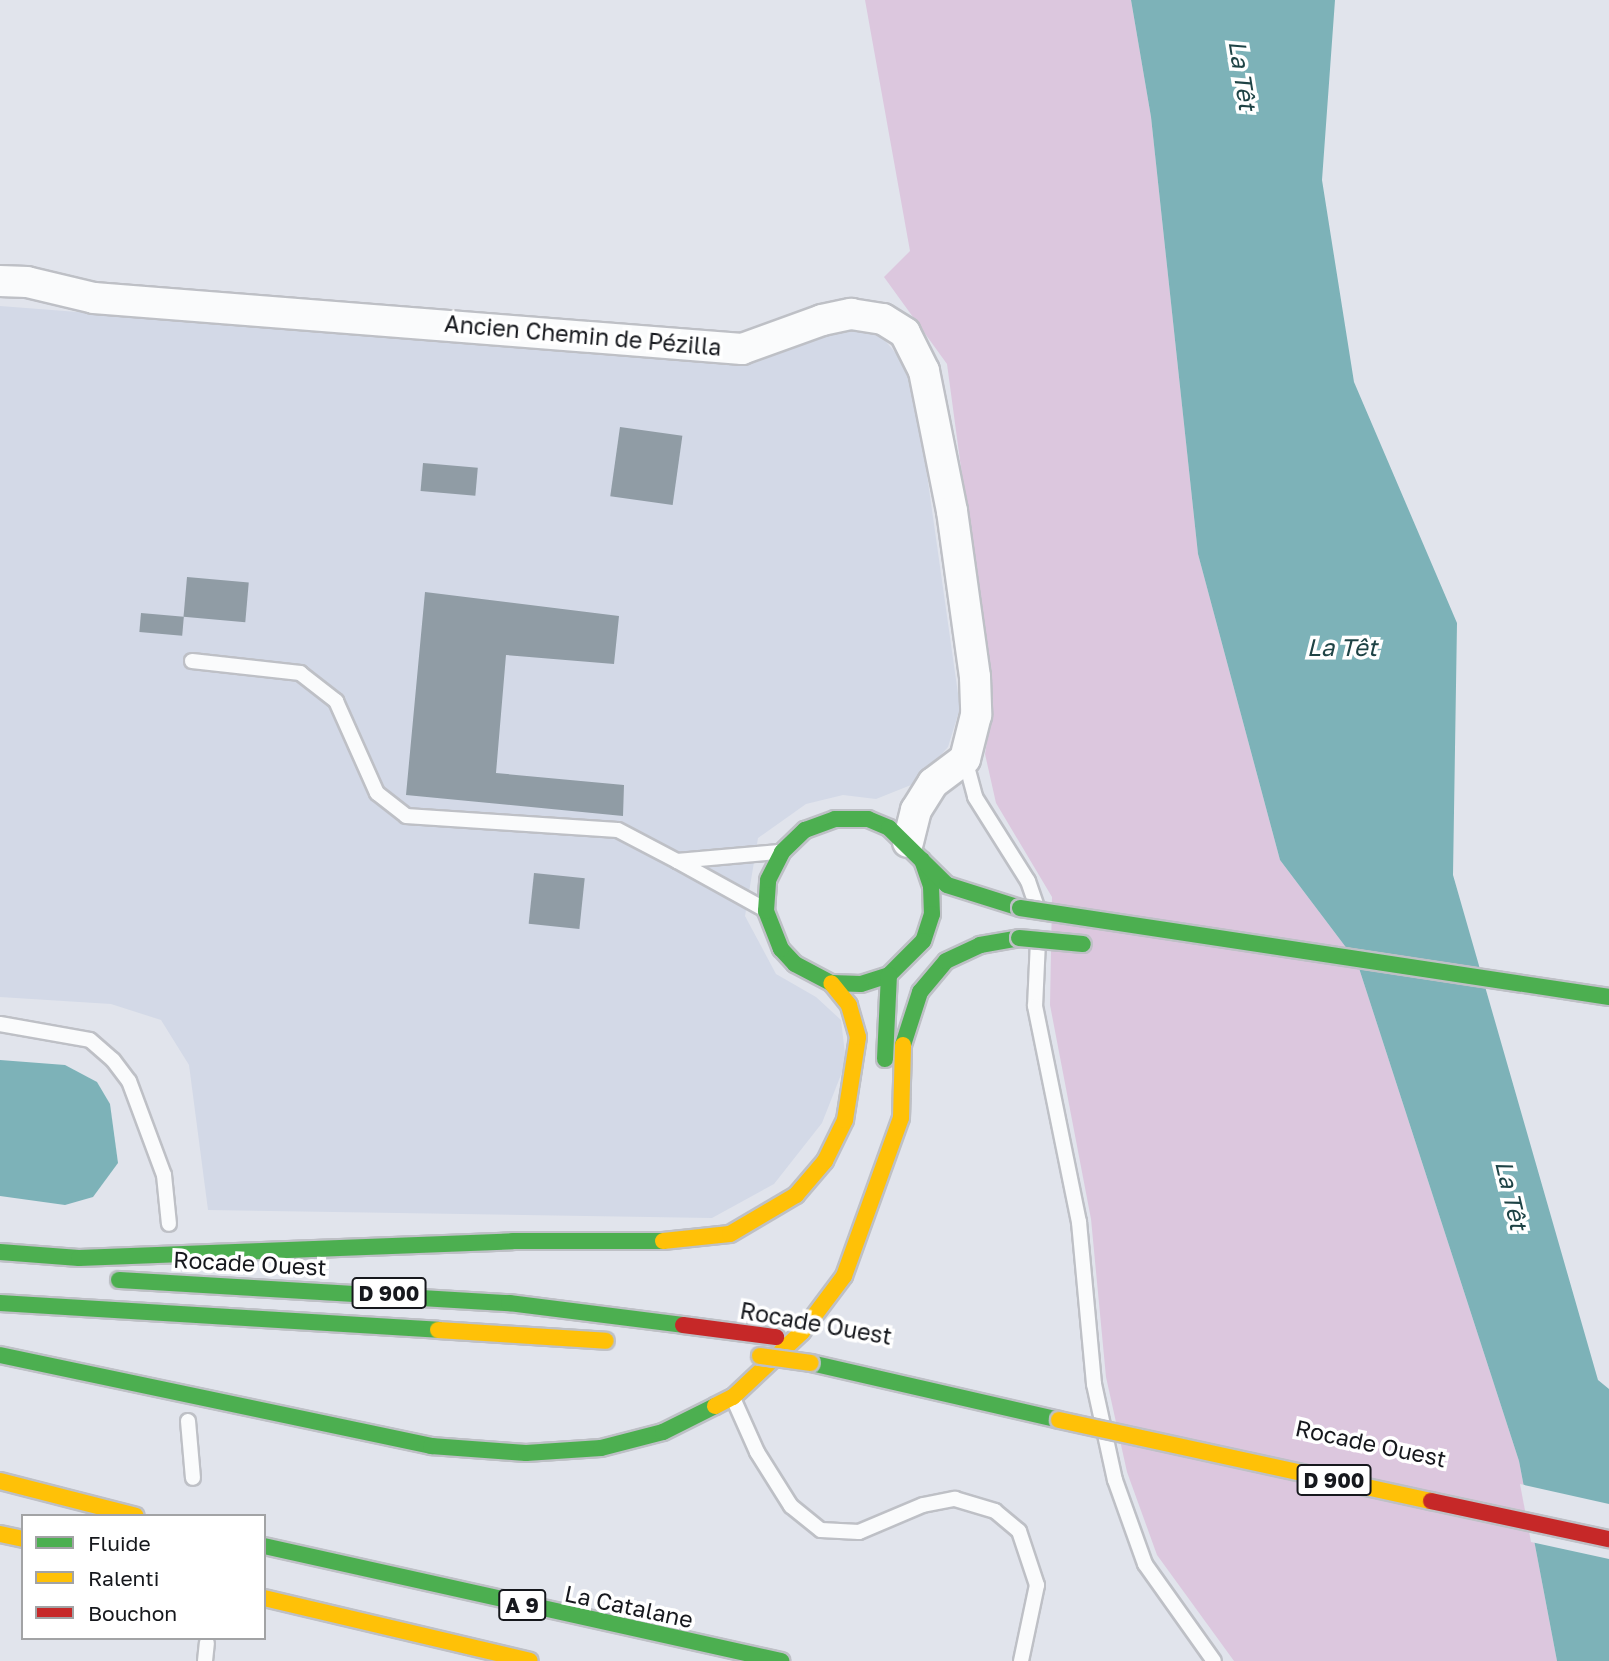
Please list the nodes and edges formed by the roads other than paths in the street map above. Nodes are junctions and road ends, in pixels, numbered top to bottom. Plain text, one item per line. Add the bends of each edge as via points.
1 (0, 265) edge
2 (14, 282) edge
3 (192, 661) dead end
4 (965, 759) junction
5 (915, 851) junction
6 (782, 852) junction
7 (677, 861) junction
8 (766, 911) junction
9 (1019, 938) junction
10 (1095, 945) dead end
11 (906, 962) junction
12 (889, 975) junction
13 (831, 983) junction
14 (1609, 997) edge
15 (0, 1024) edge
16 (873, 1210) junction
17 (169, 1224) dead end
18 (0, 1252) edge
19 (0, 1270) edge
20 (76, 1276) dead end
21 (102, 1278) dead end
22 (0, 1303) edge
23 (625, 1343) dead end
24 (813, 1343) dead end
25 (0, 1356) edge
26 (754, 1356) dead end
27 (733, 1397) junction
28 (1077, 1402) dead end
29 (1118, 1411) dead end
30 (188, 1421) dead end
31 (193, 1478) dead end
32 (0, 1481) edge
33 (128, 1514) edge
34 (0, 1534) edge
35 (21, 1539) edge
36 (1609, 1539) edge
37 (266, 1546) edge
38 (266, 1598) edge
39 (207, 1643) dead end
40 (205, 1661) edge
41 (530, 1661) edge
42 (781, 1661) edge
43 (1021, 1661) edge
44 (1214, 1661) edge

1 - 2 street, Ancien Chemin de Pézilla
2 - 4 street, Ancien Chemin de Pézilla via 94,298 729,348 852,314 883,319 905,333 924,371 952,511 975,677 976,715
3 - 7 lane via 300,673 336,701 377,793 406,816 618,830
4 - 5 street via 933,783 916,810
4 - 44 lane via 975,797 1037,903 1035,1006 1079,1222 1094,1384 1115,1480 1145,1564
5 - 6 main road via 868,820 835,819 805,830
5 - 11 main road via 931,886 932,914 923,941
5 - 14 main road, bridge via 947,885 1020,908
6 - 7 lane
6 - 8 main road via 768,880
7 - 8 lane
8 - 13 main road via 781,949 803,970
9 - 10 main road, bridge
9 - 11 main road via 944,939
9 - 16 main road via 980,945 946,961 920,992 903,1032 901,1118
11 - 12 main road
12 - 13 main road via 861,984
12 - 16 main road via 884,1041 888,1114
13 - 18 main road via 849,1005 858,1038 845,1120 825,1161 796,1195 730,1234 682,1241 513,1241 79,1258
15 - 17 lane via 90,1040 113,1060 129,1081 164,1175
16 - 27 main road via 844,1276 802,1332
19 - 20 main road
21 - 24 main road, Rocade Ouest / D 900 via 509,1303
22 - 23 main road, D 900
25 - 27 main road via 431,1446 526,1453 601,1448 651,1435
26 - 36 main road, Rocade Ouest / D 900, bridge via 811,1363
27 - 43 lane via 757,1452 791,1506 821,1530 859,1532 923,1505 955,1499 995,1511 1019,1531 1037,1585
28 - 29 main road
30 - 31 lane
32 - 33 main road
34 - 35 main road
37 - 42 main road, La Catalane / A 9
38 - 41 main road, A 9
39 - 40 lane

